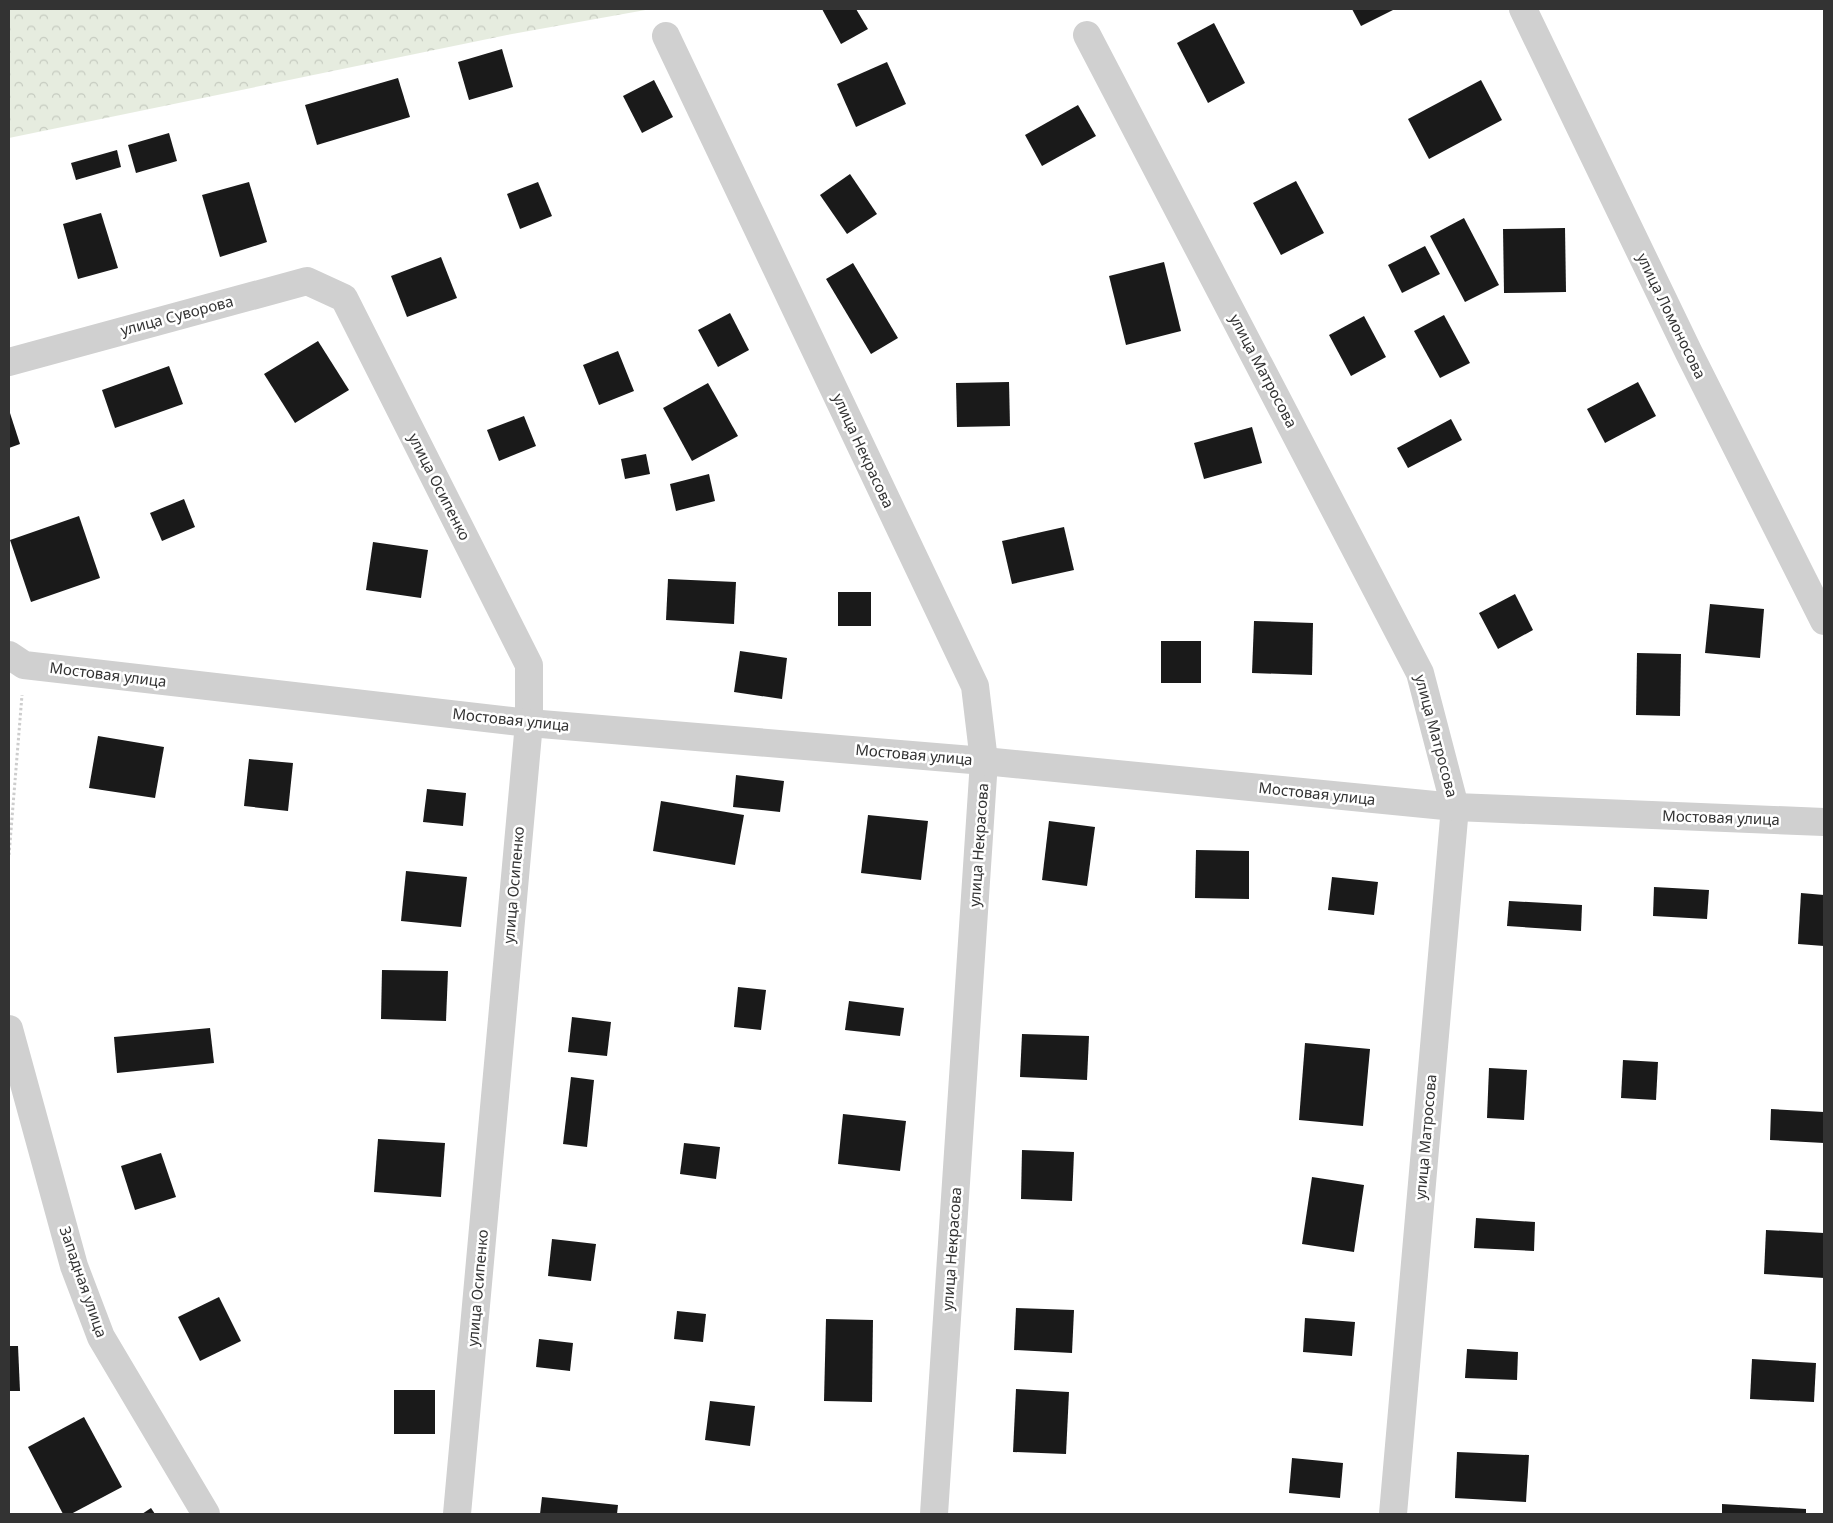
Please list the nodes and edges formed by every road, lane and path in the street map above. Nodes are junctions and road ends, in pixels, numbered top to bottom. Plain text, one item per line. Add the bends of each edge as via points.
1 (1524, 9) edge
2 (1087, 35) dead end
3 (666, 36) dead end
4 (344, 298) joint
5 (9, 362) edge
6 (1824, 621) edge
7 (17, 660) edge
8 (529, 723) junction
9 (984, 761) junction
10 (1455, 807) junction
11 (1824, 822) edge
12 (9, 855) edge
13 (9, 1029) edge
14 (206, 1514) edge
15 (458, 1514) edge
16 (934, 1514) edge
17 (1393, 1514) edge

1 - 6 street, улица Ломоносова via 1689,353
2 - 10 street, улица Матросова via 1420,673
3 - 9 street, улица Некрасова via 975,686
4 - 5 street, улица Суворова via 307,282
4 - 8 street, улица Осипенко via 529,665
7 - 8 street, Мостовая улица
7 - 12 path
8 - 9 street, Мостовая улица
8 - 15 street, улица Осипенко
9 - 10 street, Мостовая улица
9 - 16 street, улица Некрасова
10 - 11 street, Мостовая улица
10 - 17 street, улица Матросова
13 - 14 street, Западная улица via 74,1266 101,1337

